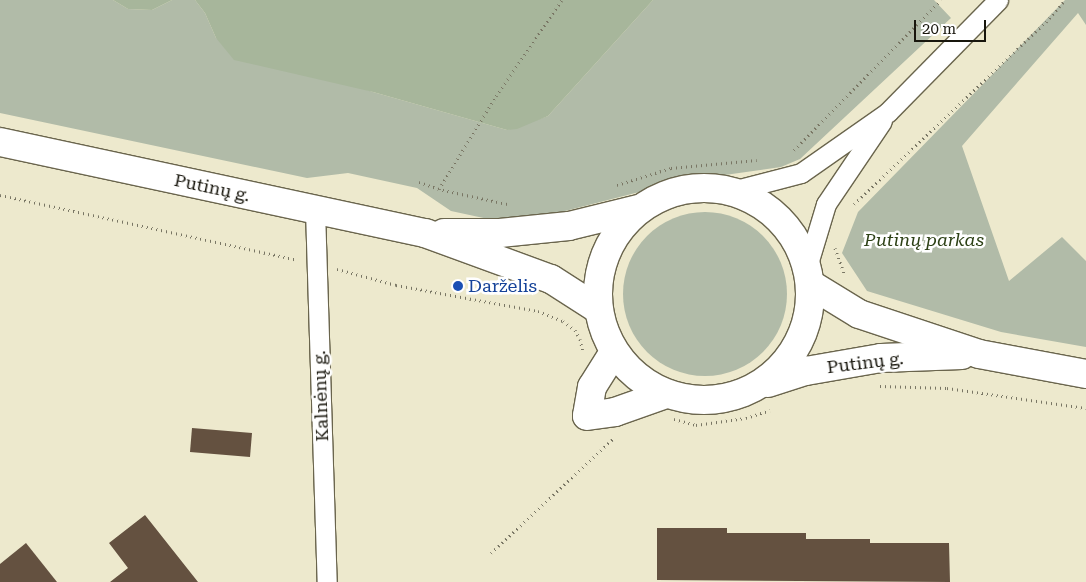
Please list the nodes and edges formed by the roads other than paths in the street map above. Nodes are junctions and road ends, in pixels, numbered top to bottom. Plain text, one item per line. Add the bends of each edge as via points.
1 (998, 0) edge
2 (888, 112) junction
3 (0, 142) edge
4 (732, 191) junction
5 (315, 210) junction
6 (638, 210) junction
7 (425, 233) junction
8 (809, 276) junction
9 (598, 309) junction
10 (614, 352) junction
11 (979, 354) junction
12 (1086, 374) edge
13 (754, 388) junction
14 (667, 406) junction
15 (327, 582) edge

1 - 2 street
2 - 4 street via 802,173
2 - 8 street via 826,204
3 - 5 main road, Putinų g.
4 - 6 main road via 707,187 683,189 659,197
4 - 8 main road via 758,202 780,219 797,241
5 - 7 main road, Putinų g.
5 - 15 street, Kalnėnų g.
6 - 7 main road, Putinų g. via 569,226 500,233
6 - 9 main road via 624,222 605,254 597,291
7 - 9 main road, Putinų g. via 551,278
8 - 11 main road, Putinų g. via 859,314
8 - 13 main road via 809,311 798,344 772,376
9 - 10 main road
10 - 14 main road
10 - 14 main road via 592,387 587,416
11 - 12 main road, Putinų g.
11 - 13 main road, Putinų g. via 881,358 806,371
13 - 14 main road via 734,396 689,399

